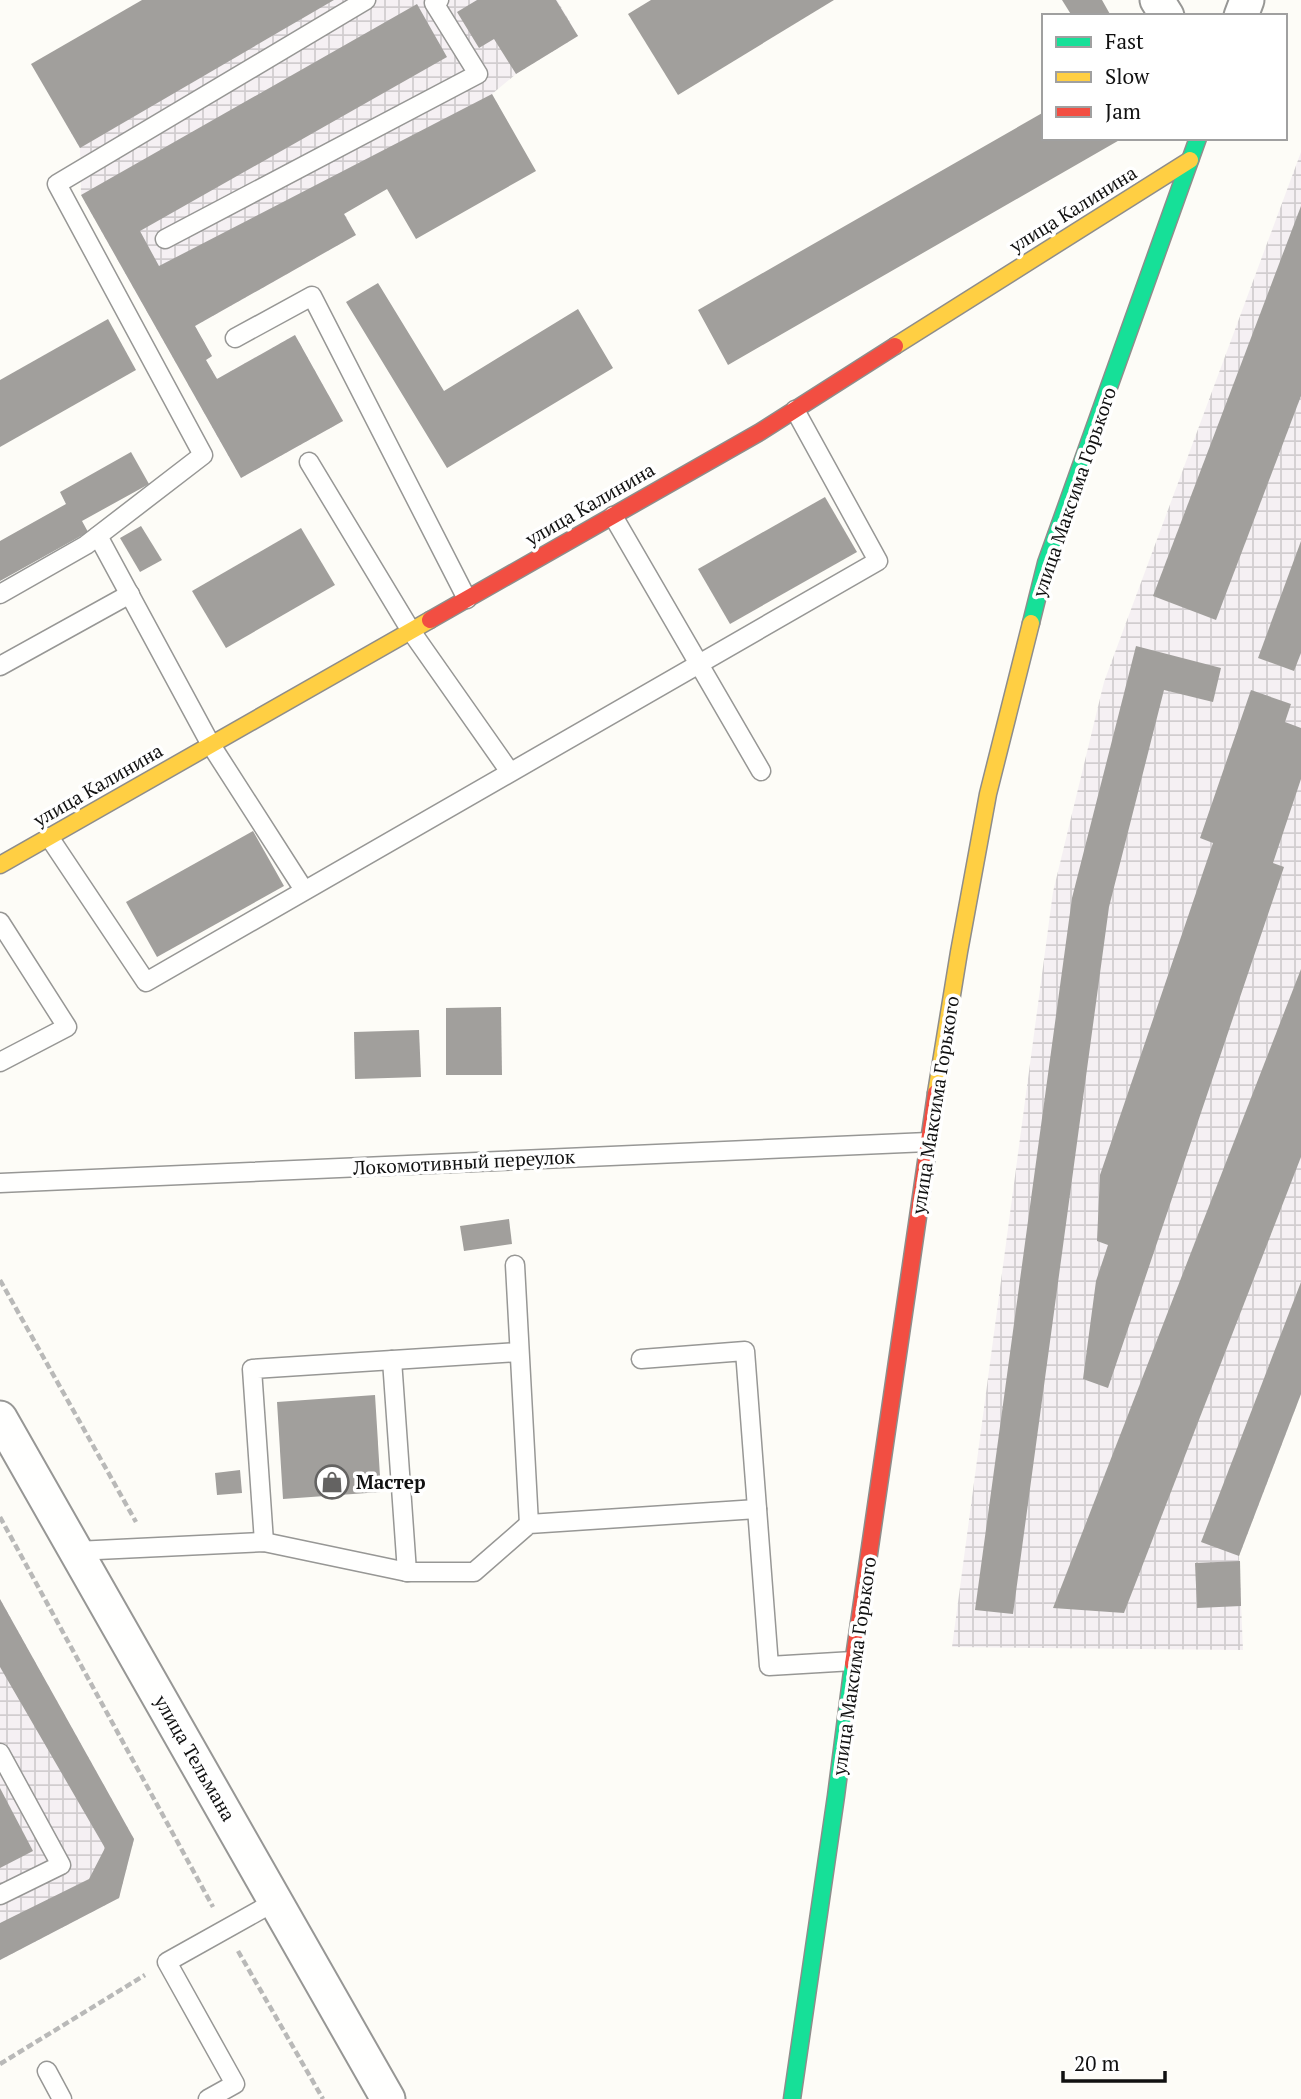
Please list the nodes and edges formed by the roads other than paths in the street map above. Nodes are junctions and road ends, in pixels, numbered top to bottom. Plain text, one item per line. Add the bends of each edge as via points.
1 (366, 0) edge
2 (434, 1) edge
3 (1197, 140) edge
4 (1190, 160) junction
5 (165, 239) dead end
6 (235, 338) dead end
7 (795, 410) junction
8 (309, 462) dead end
9 (613, 516) junction
10 (98, 536) junction
11 (0, 594) edge
12 (130, 594) junction
13 (467, 599) junction
14 (411, 631) junction
15 (699, 664) junction
16 (0, 666) edge
17 (211, 745) junction
18 (761, 771) dead end
19 (510, 772) junction
20 (49, 837) junction
21 (0, 865) edge
22 (304, 890) junction
23 (0, 922) edge
24 (0, 1062) edge
25 (928, 1142) junction
26 (0, 1183) edge
27 (515, 1265) dead end
28 (519, 1352) junction
29 (641, 1359) dead end
30 (391, 1360) junction
31 (0, 1418) edge
32 (757, 1509) junction
33 (529, 1524) junction
34 (264, 1542) junction
35 (76, 1551) junction
36 (407, 1572) junction
37 (853, 1661) junction
38 (0, 1753) edge
39 (5, 1772) edge
40 (0, 1895) edge
41 (276, 1901) junction
42 (47, 2071) dead end
43 (379, 2095) edge
44 (62, 2099) edge
45 (208, 2099) edge
46 (792, 2099) edge

1 - 10 lane via 57,184 203,455
2 - 5 lane via 478,74
3 - 4 street, улица Максима Горького
4 - 7 street, улица Калинина
4 - 25 street, улица Максима Горького via 1046,563 988,794
6 - 13 lane via 312,296
7 - 9 street, улица Калинина
7 - 15 lane via 878,561
8 - 14 lane
9 - 13 street, улица Калинина
9 - 15 lane
10 - 11 lane
10 - 12 lane
12 - 16 lane
12 - 17 lane
13 - 14 street, улица Калинина
14 - 17 street, улица Калинина
14 - 19 lane
15 - 18 lane
15 - 19 lane
17 - 20 street, улица Калинина
17 - 22 lane
19 - 22 lane
20 - 21 street, улица Калинина
20 - 22 lane via 146,982
23 - 24 lane via 67,1027
25 - 26 lane, Локомотивный переулок
25 - 37 street, улица Максима Горького
27 - 28 lane
28 - 30 lane
28 - 33 lane
29 - 32 lane via 745,1351
30 - 34 lane via 252,1369
30 - 36 lane
31 - 35 street, улица Тельмана
32 - 33 lane
32 - 37 lane via 769,1666
33 - 36 lane via 474,1573
34 - 35 lane
34 - 36 lane
35 - 41 street, улица Тельмана
37 - 46 street, улица Максима Горького
38 - 39 lane
39 - 40 lane via 61,1865
41 - 43 street, улица Тельмана
41 - 45 lane via 167,1962 235,2084
42 - 44 lane

